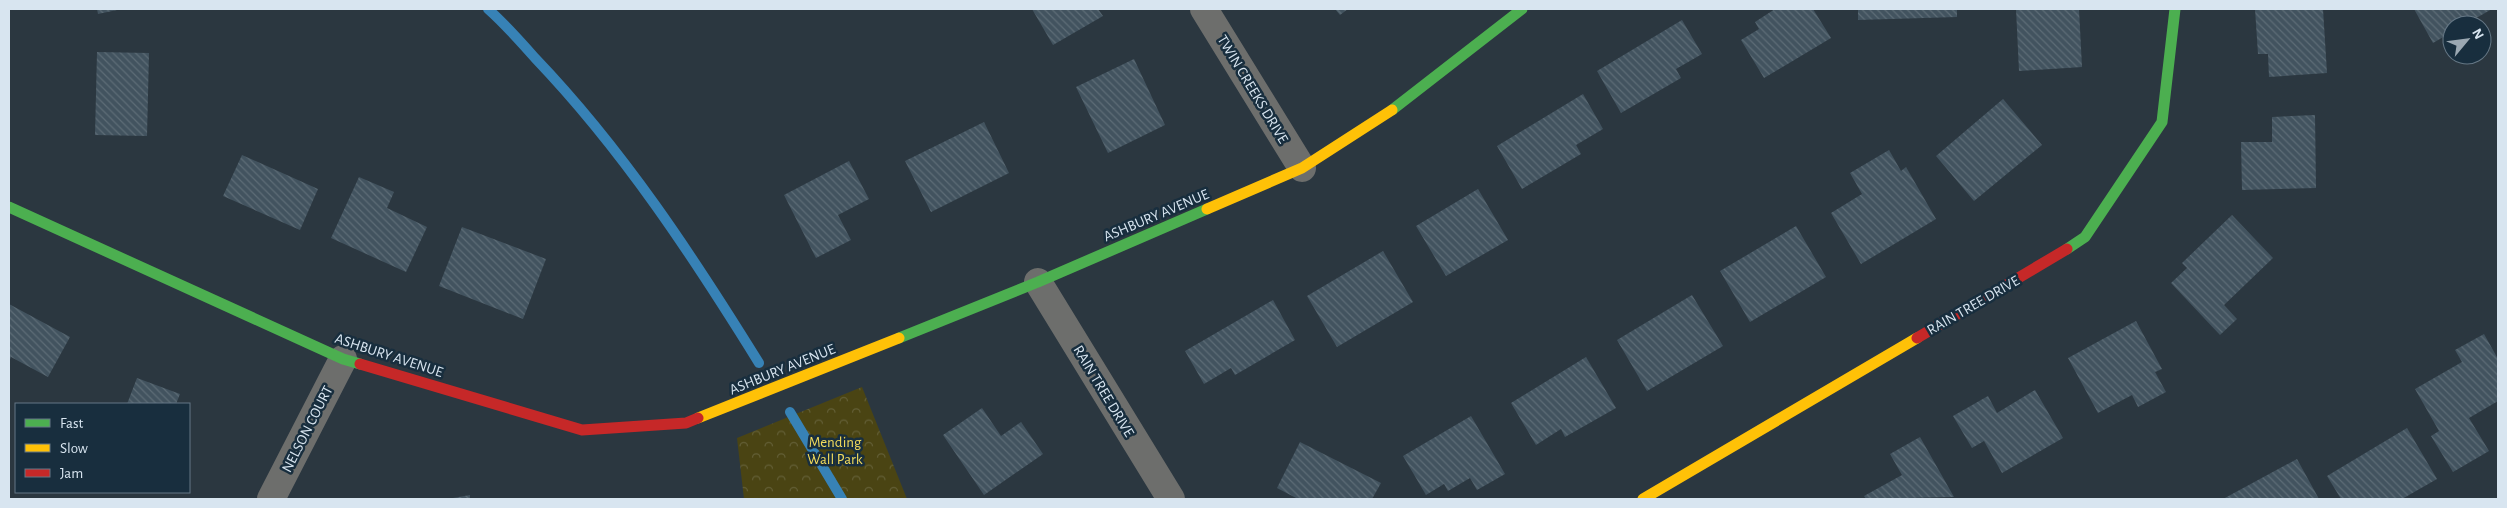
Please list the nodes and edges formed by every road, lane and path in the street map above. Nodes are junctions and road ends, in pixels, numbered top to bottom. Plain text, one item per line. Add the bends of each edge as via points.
1 (1204, 9) edge
2 (1522, 9) edge
3 (2175, 9) edge
4 (1302, 168) junction
5 (9, 207) edge
6 (1038, 282) junction
7 (343, 359) junction
8 (271, 499) edge
9 (1171, 499) edge
10 (1643, 499) edge

1 - 4 street, TWIN CREEKS DRIVE
2 - 4 street, ASHBURY AVENUE via 1376,122
3 - 10 street, RAIN TREE DRIVE via 2162,122 2086,237
4 - 6 street, ASHBURY AVENUE
5 - 7 street, ASHBURY AVENUE
6 - 7 street, ASHBURY AVENUE via 686,423 582,430
6 - 9 street, RAIN TREE DRIVE
7 - 8 street, NELSON COURT

